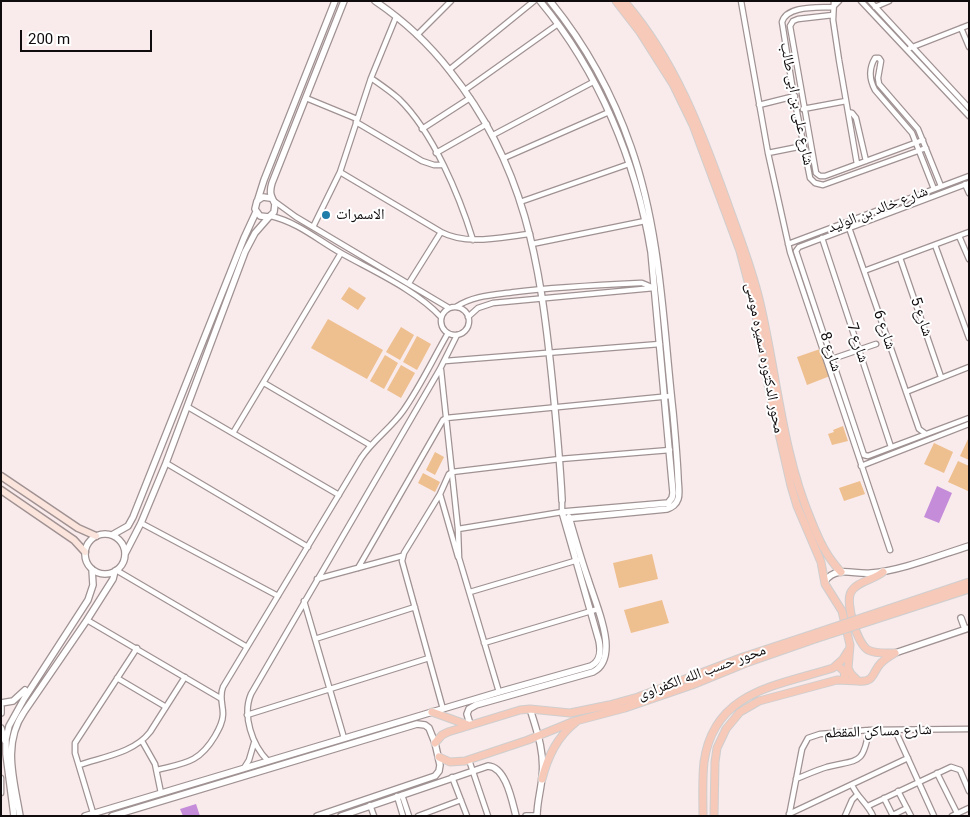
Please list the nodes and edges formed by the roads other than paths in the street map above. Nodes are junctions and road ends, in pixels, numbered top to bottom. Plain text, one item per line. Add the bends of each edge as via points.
1 (335, 1) edge
2 (344, 1) edge
3 (375, 1) edge
4 (389, 1) edge
5 (451, 1) edge
6 (534, 1) edge
7 (540, 1) edge
8 (550, 1) edge
9 (616, 1) edge
10 (624, 1) edge
11 (742, 1) edge
12 (839, 1) edge
13 (861, 1) edge
14 (870, 1) edge
15 (889, 1) edge
16 (833, 4) edge
17 (384, 7) junction
18 (875, 7) junction
19 (833, 14) junction
20 (396, 18) junction
21 (558, 24) junction
22 (969, 25) edge
23 (961, 28) junction
24 (417, 35) junction
25 (583, 47) junction
26 (913, 47) junction
27 (969, 47) edge
28 (907, 50) junction
29 (576, 51) junction
30 (449, 70) junction
31 (871, 71) junction
32 (878, 73) junction
33 (371, 78) junction
34 (593, 82) junction
35 (465, 90) junction
36 (802, 95) junction
37 (794, 97) junction
38 (306, 98) junction
39 (470, 98) junction
40 (846, 101) junction
41 (759, 104) junction
42 (804, 108) junction
43 (969, 108) edge
44 (796, 110) junction
45 (609, 112) junction
46 (848, 112) junction
47 (969, 116) edge
48 (357, 120) junction
49 (487, 124) junction
50 (422, 129) junction
51 (493, 135) junction
52 (923, 140) junction
53 (916, 142) junction
54 (803, 146) junction
55 (926, 148) junction
56 (919, 150) junction
57 (436, 153) junction
58 (768, 153) junction
59 (504, 158) junction
60 (873, 158) junction
61 (866, 161) junction
62 (629, 164) junction
63 (857, 164) junction
64 (442, 165) junction
65 (876, 165) junction
66 (340, 172) junction
67 (969, 176) edge
68 (967, 184) edge
69 (941, 186) junction
70 (934, 189) junction
71 (969, 194) edge
72 (258, 199) junction
73 (272, 200) junction
74 (520, 202) junction
75 (256, 212) junction
76 (270, 217) junction
77 (645, 221) junction
78 (847, 222) junction
79 (313, 227) junction
80 (849, 228) junction
81 (441, 232) junction
82 (969, 232) edge
83 (530, 234) junction
84 (959, 236) junction
85 (822, 238) junction
86 (472, 240) junction
87 (532, 244) junction
88 (788, 244) junction
89 (935, 245) junction
90 (799, 247) joint
91 (654, 252) junction
92 (341, 253) junction
93 (900, 258) junction
94 (969, 259) edge
95 (864, 271) junction
96 (409, 282) junction
97 (662, 287) junction
98 (654, 288) junction
99 (540, 289) junction
100 (542, 298) junction
101 (456, 307) junction
102 (449, 308) junction
103 (441, 317) junction
104 (468, 317) junction
105 (448, 333) junction
106 (458, 335) junction
107 (969, 338) edge
108 (667, 343) junction
109 (202, 344) junction
110 (660, 344) junction
111 (876, 344) dead end
112 (211, 347) junction
113 (859, 350) junction
114 (549, 352) junction
115 (832, 359) junction
116 (445, 360) junction
117 (969, 367) edge
118 (440, 369) junction
119 (942, 377) junction
120 (264, 383) junction
121 (906, 392) junction
122 (668, 396) junction
123 (554, 406) junction
124 (188, 407) junction
125 (446, 418) junction
126 (969, 418) edge
127 (969, 424) edge
128 (233, 433) junction
129 (924, 435) junction
130 (924, 441) junction
131 (370, 445) junction
132 (891, 447) junction
133 (673, 450) junction
134 (560, 460) junction
135 (166, 463) junction
136 (861, 466) junction
137 (451, 472) junction
138 (1, 476) edge
139 (1, 490) edge
140 (440, 494) junction
141 (340, 495) junction
142 (562, 500) joint
143 (566, 516) junction
144 (141, 523) junction
145 (458, 529) junction
146 (112, 535) junction
147 (96, 536) junction
148 (969, 546) edge
149 (308, 547) junction
150 (890, 550) dead end
151 (85, 552) junction
152 (125, 554) junction
153 (402, 556) junction
154 (459, 558) junction
155 (579, 560) junction
156 (358, 568) junction
157 (92, 569) junction
158 (115, 571) junction
159 (841, 572) junction
160 (883, 572) junction
161 (317, 580) junction
162 (824, 581) junction
163 (969, 582) edge
164 (969, 589) edge
165 (470, 592) junction
166 (278, 596) junction
167 (304, 602) junction
168 (415, 607) junction
169 (598, 609) junction
170 (591, 611) junction
171 (961, 618) dead end
172 (87, 620) junction
173 (967, 628) edge
174 (816, 636) junction
175 (315, 639) junction
176 (484, 643) junction
177 (247, 647) junction
178 (137, 648) junction
179 (850, 648) junction
180 (895, 653) junction
181 (429, 658) junction
182 (601, 659) junction
183 (837, 665) junction
184 (185, 677) junction
185 (117, 678) junction
186 (845, 679) junction
187 (858, 681) junction
188 (330, 690) junction
189 (499, 692) junction
190 (22, 698) junction
191 (220, 698) junction
192 (30, 702) junction
193 (1, 703) edge
194 (1, 707) edge
195 (166, 707) junction
196 (443, 708) junction
197 (530, 709) junction
198 (432, 712) junction
199 (1, 713) edge
200 (247, 715) junction
201 (580, 720) junction
202 (469, 724) junction
203 (1, 728) edge
204 (969, 729) edge
205 (869, 730) junction
206 (895, 730) junction
207 (539, 736) junction
208 (344, 738) junction
209 (142, 741) junction
210 (254, 742) junction
211 (435, 743) junction
212 (6, 744) junction
213 (439, 757) junction
214 (908, 758) junction
215 (469, 760) junction
216 (268, 761) junction
217 (79, 765) junction
218 (244, 768) junction
219 (157, 770) junction
220 (472, 770) junction
221 (236, 771) junction
222 (937, 773) junction
223 (217, 776) junction
224 (452, 777) junction
225 (1, 778) edge
226 (238, 778) junction
227 (542, 779) junction
228 (796, 779) junction
229 (918, 781) junction
230 (218, 783) junction
231 (852, 785) junction
232 (898, 791) junction
233 (969, 791) edge
234 (1, 793) edge
235 (161, 793) junction
236 (857, 795) junction
237 (399, 796) junction
238 (884, 798) junction
239 (461, 800) junction
240 (370, 806) junction
241 (868, 806) junction
242 (907, 808) junction
243 (969, 808) edge
244 (93, 814) edge
245 (789, 815) edge
246 (893, 815) edge
247 (954, 815) edge
248 (14, 816) edge
249 (20, 816) edge
250 (85, 816) edge
251 (112, 816) edge
252 (318, 816) edge
253 (341, 816) edge
254 (374, 816) edge
255 (403, 816) edge
256 (409, 816) edge
257 (418, 816) edge
258 (467, 816) edge
259 (488, 816) edge
260 (516, 816) edge
261 (526, 816) edge
262 (536, 816) edge
263 (703, 816) edge
264 (714, 816) edge
265 (844, 816) edge
266 (873, 816) edge
267 (910, 816) edge
268 (934, 816) edge

1 - 72 street
2 - 38 street
3 - 17 street
4 - 17 street
5 - 24 street
6 - 30 street
7 - 21 street
8 - 25 street
9 - 162 main road, محور الدكتوره سميره موسى via 673,84 693,126 740,251 754,304 787,474 821,562
10 - 159 main road, محور الدكتوره سميره موسى via 668,63 704,138 751,268 792,462 804,504 825,552
11 - 41 street
12 - 16 street
13 - 28 street
14 - 18 street
15 - 18 street
16 - 19 street
16 - 37 street, شارع على بن ابى طالب via 797,10 783,19 781,27
17 - 20 street
18 - 26 street
19 - 36 street, شارع على بن ابى طالب via 798,19 791,24
19 - 40 street
20 - 24 street
20 - 33 street
21 - 29 street
21 - 35 street
22 - 23 street
23 - 26 street
23 - 27 street
24 - 30 street
25 - 29 street
25 - 91 street via 609,95 630,145 645,196
26 - 28 street
26 - 43 street
28 - 47 street
29 - 34 street
30 - 35 street
31 - 32 street
31 - 32 street via 874,60 878,58 881,62
31 - 53 street via 870,80 875,90 908,127
32 - 52 street via 880,86 914,124
33 - 48 street
33 - 50 street via 399,100
34 - 45 street
34 - 51 street
35 - 39 street
36 - 37 street
36 - 42 street, شارع على بن ابى طالب
37 - 41 street
37 - 44 street, شارع على بن ابى طالب
38 - 48 street
38 - 73 street via 272,183
39 - 49 street
39 - 50 street
40 - 42 street
40 - 46 street
41 - 58 street
42 - 44 street
42 - 63 street, شارع على بن ابى طالب via 818,175 825,176
44 - 54 street, شارع على بن ابى طالب
45 - 59 street
45 - 62 street
46 - 61 street via 856,118
46 - 63 street
48 - 64 street via 422,161
48 - 66 street
49 - 51 street
49 - 57 street
50 - 57 street
51 - 59 street
52 - 53 street, شارع على بن ابى طالب
52 - 55 street
53 - 56 street
53 - 60 street, شارع على بن ابى طالب
54 - 58 street
54 - 65 street, شارع على بن ابى طالب via 810,178 819,184
55 - 56 street, شارع على بن ابى طالب
55 - 69 street
56 - 65 street, شارع على بن ابى طالب
56 - 70 street
57 - 64 street
58 - 88 street
59 - 74 street
60 - 61 street, شارع على بن ابى طالب
60 - 65 street
61 - 63 street, شارع على بن ابى طالب
62 - 74 street
62 - 77 street
64 - 86 street via 458,196
66 - 79 street
66 - 81 street
67 - 69 street, شارع خالد بن الوليد
68 - 71 street
68 - 80 street, شارع خالد بن الوليد
69 - 70 street, شارع خالد بن الوليد
70 - 78 street, شارع خالد بن الوليد
72 - 73 street
72 - 75 street
73 - 76 street via 276,210
73 - 79 street
74 - 83 street
75 - 76 street via 263,218
75 - 109 street
76 - 92 street via 293,224
76 - 112 street via 255,233 245,252
77 - 87 street
77 - 91 street
78 - 80 street, شارع 6
78 - 88 street, شارع خالد بن الوليد
79 - 96 street
80 - 85 street, شارع خالد بن الوليد
80 - 95 street, شارع 6
81 - 86 street via 457,239
81 - 96 street
82 - 84 street
83 - 86 street
83 - 87 street
84 - 89 street
84 - 94 street
85 - 90 street, شارع خالد بن الوليد
85 - 113 street, شارع 7
87 - 99 street
88 - 136 street
89 - 93 street
89 - 107 street
90 - 115 street, شارع 8 via 796,251
91 - 97 street
91 - 98 street
92 - 103 street via 424,301
92 - 120 street
93 - 95 street
93 - 119 street, شارع 5
95 - 121 street, شارع 6
96 - 102 street
97 - 98 street
97 - 108 street
98 - 99 street via 642,283
98 - 100 street
98 - 110 street
99 - 100 street
99 - 101 street via 478,297
100 - 104 street via 493,302 478,308
100 - 114 street
101 - 102 street
101 - 104 street via 465,311
102 - 103 street
103 - 105 street via 442,327
104 - 106 street via 468,327
105 - 106 street
105 - 131 street via 405,409
106 - 116 street
108 - 110 street
108 - 122 street
109 - 112 street
109 - 146 street via 133,518 128,526
110 - 114 street
110 - 122 street
111 - 113 street
112 - 124 street
113 - 115 street
113 - 132 street, شارع 7
114 - 116 street
114 - 123 street
115 - 132 street, شارع 8 via 865,456
116 - 118 street
117 - 119 street
118 - 125 street
118 - 161 street
119 - 121 street
120 - 128 street
120 - 131 street
121 - 129 street, شارع 6
122 - 123 street
122 - 133 street
123 - 125 street
123 - 134 street
124 - 128 street
124 - 135 street
125 - 137 street
125 - 156 street
126 - 129 street
127 - 130 street
128 - 141 street
129 - 130 street, شارع 6
129 - 132 street
130 - 136 street
131 - 141 street
133 - 134 street
133 - 143 street via 673,493 668,503
134 - 137 street
134 - 142 street
135 - 144 street
135 - 149 street
136 - 150 street
137 - 140 street
137 - 145 street
138 - 147 main road via 78,528
139 - 151 main road via 74,540
140 - 153 street
140 - 154 street
141 - 149 street
142 - 143 street
143 - 145 street
143 - 155 street
144 - 152 street
144 - 166 street
145 - 154 street
146 - 147 street
146 - 152 street via 121,543
147 - 151 street via 88,542
148 - 160 street
149 - 166 street
151 - 157 street via 85,559
152 - 158 street
153 - 156 street
153 - 168 street
154 - 165 street
155 - 165 street
155 - 169 street
155 - 170 street
156 - 161 street
157 - 158 street via 100,574
157 - 190 street via 94,580 90,596
158 - 172 street
158 - 177 street
159 - 160 street
159 - 162 street
160 - 180 main road via 854,587 849,605 862,644 873,652
161 - 167 street
162 - 179 main road, محور الدكتوره سميره موسى via 842,610
163 - 174 main road, محور حسب الله الكفراوى, bridge
164 - 174 main road, محور حسب الله الكفراوى, bridge
165 - 176 street
166 - 177 street
167 - 175 street
167 - 200 street via 251,694
168 - 175 street
168 - 181 street
169 - 170 street
169 - 182 street via 606,643
170 - 176 street
170 - 182 street
171 - 173 street
172 - 178 street
172 - 192 street
173 - 180 street
174 - 197 main road, محور حسب الله الكفراوى via 743,657 609,705 565,713
174 - 201 main road, محور حسب الله الكفراوى via 640,703
175 - 188 street
176 - 189 street
177 - 191 street
178 - 184 street
178 - 185 street
179 - 183 main road
179 - 187 main road, محور الدكتوره سميره موسى via 848,668
180 - 187 main road via 881,663 871,678
181 - 188 street
181 - 196 street
182 - 189 street via 591,666
182 - 202 street via 600,666 593,672 473,707 467,714
183 - 186 main road via 844,670
183 - 263 main road via 752,694 723,716 706,754
184 - 191 street
184 - 195 street
185 - 195 street
185 - 217 street via 76,740 74,749
186 - 187 main road
186 - 264 main road via 758,701 735,717 723,735 716,755
188 - 200 street
188 - 208 street
189 - 196 street
190 - 192 street
190 - 193 street
190 - 212 street via 11,722
191 - 219 street via 222,722 205,751 193,760
192 - 249 street via 16,726 11,748
194 - 199 street
195 - 209 street
196 - 198 street
197 - 202 main road, محور حسب الله الكفراوى
197 - 207 street
198 - 202 main road
198 - 208 street
200 - 210 street
201 - 207 main road, محور حسب الله الكفراوى
201 - 227 main road via 558,742
202 - 211 main road, محور حسب الله الكفراوى via 445,733
203 - 212 street
204 - 206 street, شارع مساكن المقطم
205 - 206 street, شارع مساكن المقطم
205 - 228 street via 866,748 858,760
205 - 228 street, شارع مساكن المقطم via 808,738
206 - 214 street
207 - 215 main road, محور حسب الله الكفراوى
207 - 227 street
208 - 216 street
209 - 217 street via 131,748
209 - 219 street
210 - 216 street
210 - 218 street
211 - 213 street
211 - 226 street via 429,728 417,724
212 - 248 street
213 - 215 main road, محور حسب الله الكفراوى via 454,762
213 - 252 street via 440,768 432,778
214 - 229 street
214 - 231 street
215 - 220 street
216 - 218 street
217 - 244 street
218 - 221 street
219 - 235 street
220 - 224 street
220 - 259 street
220 - 260 street via 488,766 499,770
221 - 223 street
221 - 226 street
222 - 229 street
222 - 233 street via 957,768
222 - 247 street
223 - 230 street
223 - 235 street
224 - 237 street
224 - 239 street
225 - 234 street
226 - 230 street
227 - 262 street
228 - 245 street, شارع مساكن المقطم
229 - 232 street
229 - 268 street
230 - 251 street
231 - 236 street
231 - 245 street
232 - 238 street
232 - 242 street
235 - 244 street
236 - 241 street
236 - 265 street
237 - 240 street
237 - 255 street
237 - 256 street
238 - 241 street
238 - 246 street
239 - 257 street
239 - 258 street
240 - 253 street
240 - 254 street
241 - 266 street
242 - 246 street
242 - 267 street
243 - 247 street
244 - 250 street
261 - 262 street

